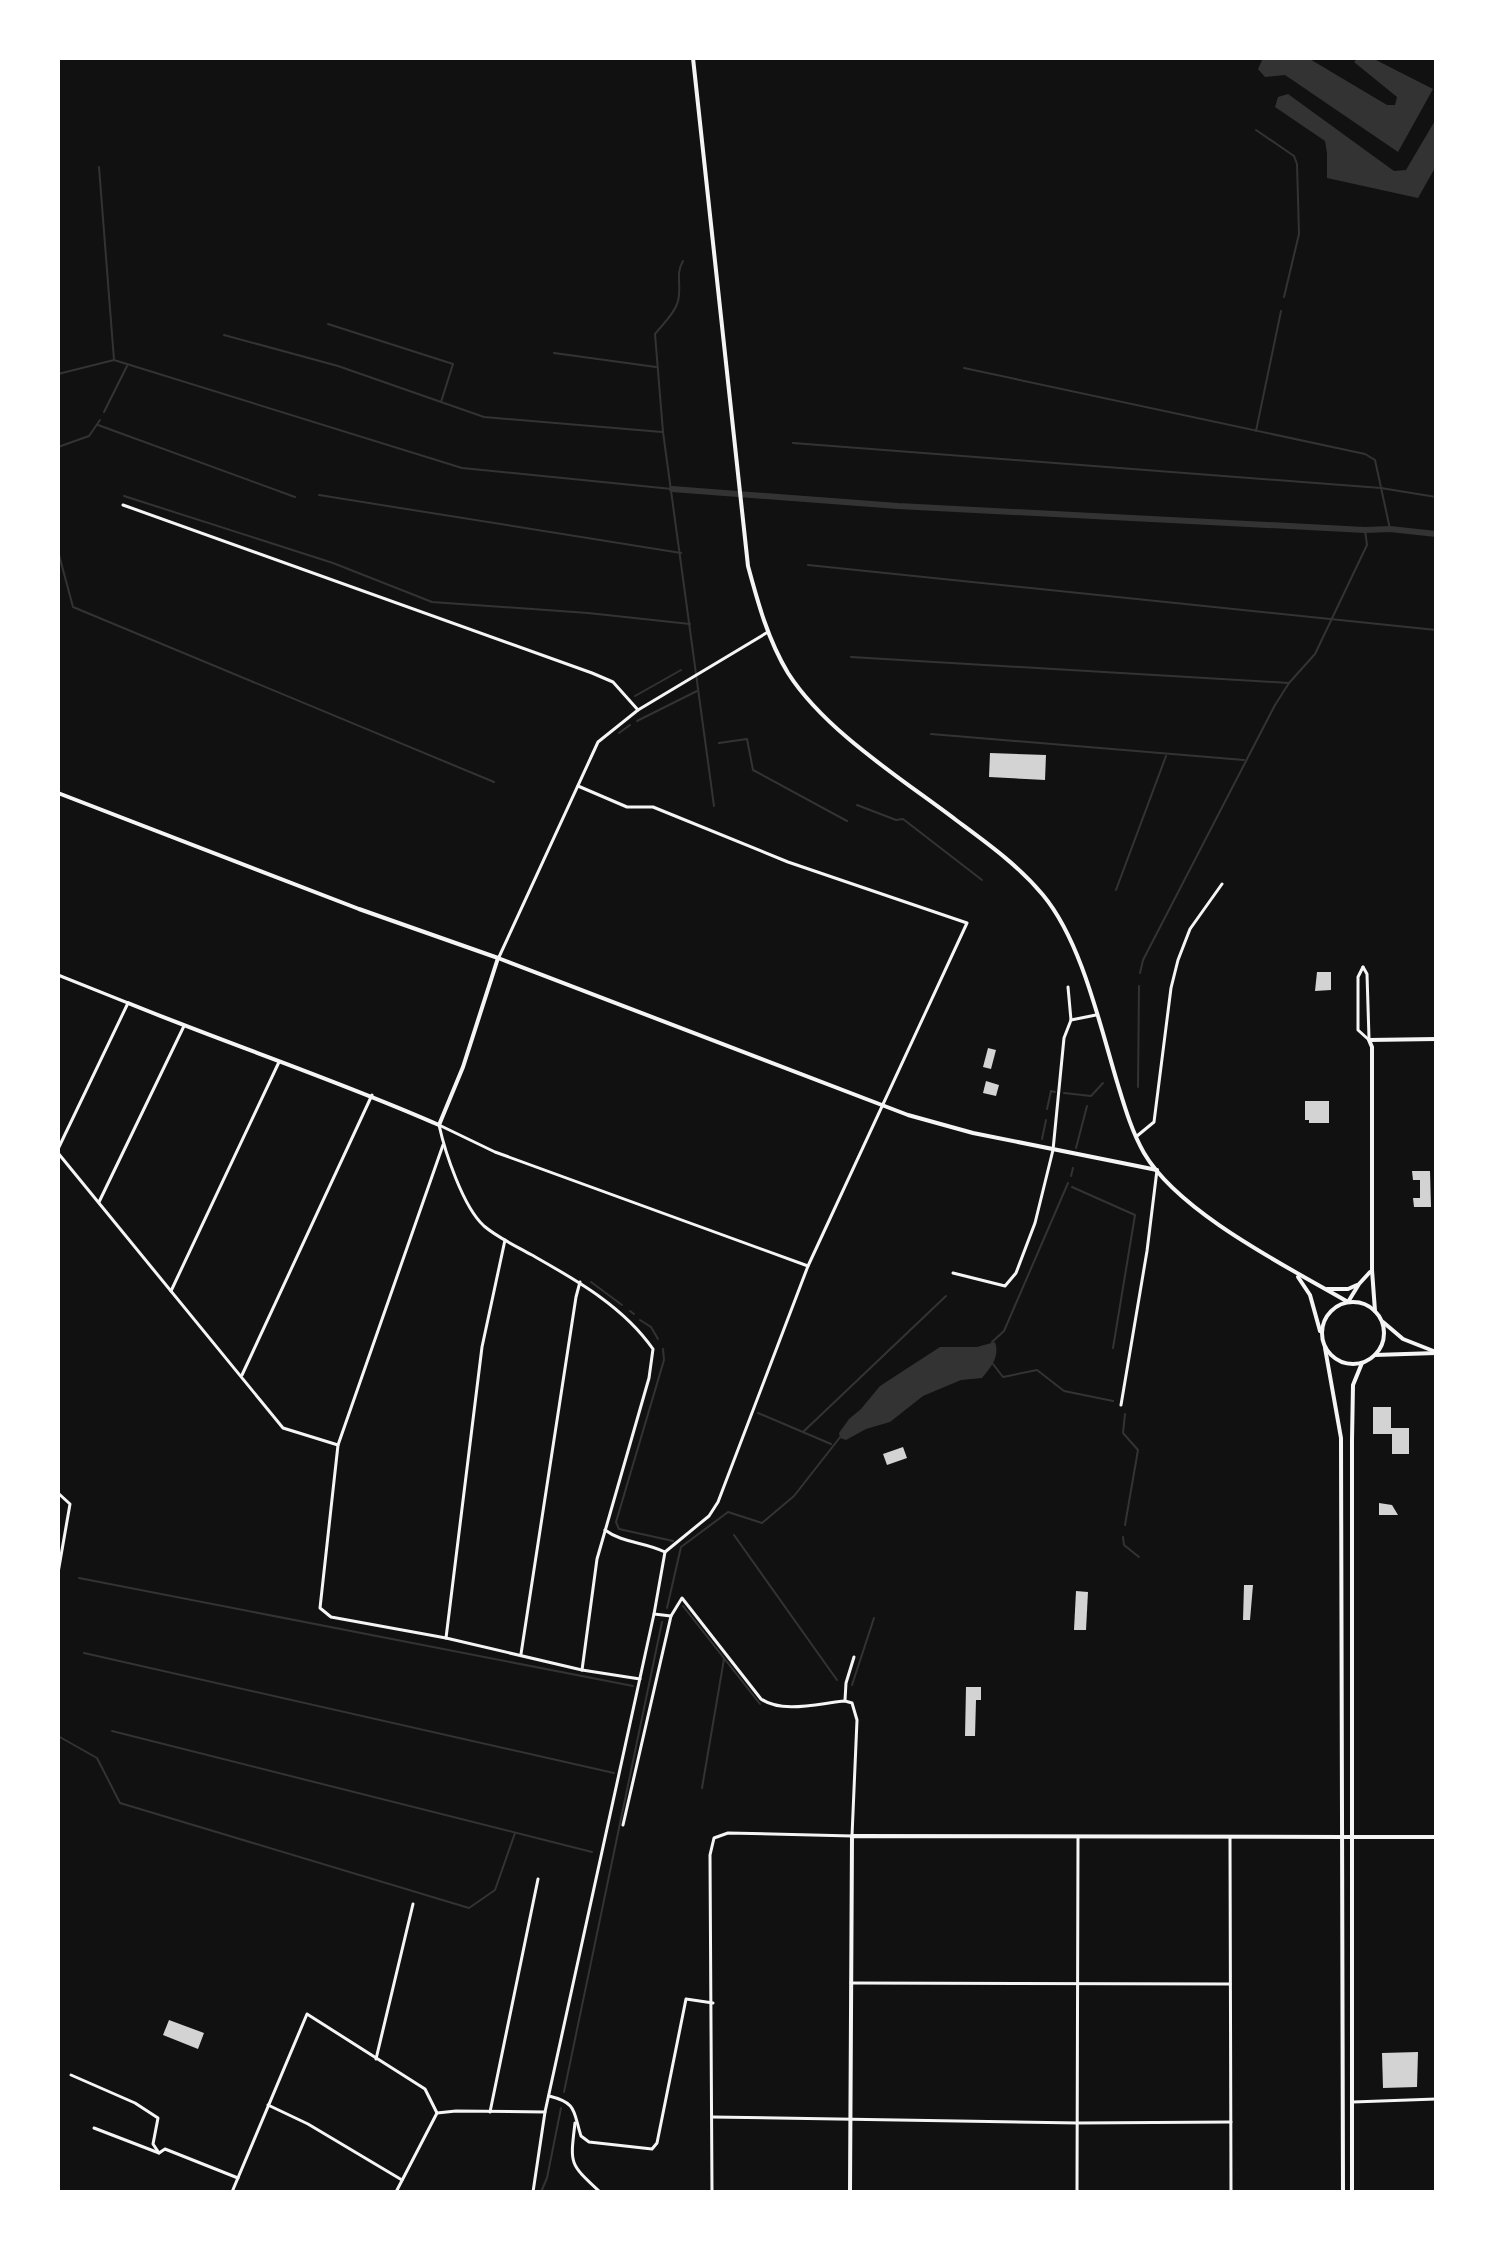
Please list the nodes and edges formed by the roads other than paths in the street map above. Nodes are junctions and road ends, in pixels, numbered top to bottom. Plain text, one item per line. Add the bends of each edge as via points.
1 (693, 58) edge
2 (123, 505) dead end
3 (768, 632) junction
4 (638, 710) junction
5 (578, 786) junction
6 (58, 793) edge
7 (1222, 884) dead end
8 (498, 958) junction
9 (58, 975) edge
10 (1068, 987) dead end
11 (128, 1003) junction
12 (1096, 1015) junction
13 (1071, 1020) junction
14 (184, 1026) junction
15 (1436, 1039) edge
16 (1369, 1040) junction
17 (279, 1062) junction
18 (372, 1095) junction
19 (882, 1106) junction
20 (439, 1125) junction
21 (1137, 1136) junction
22 (443, 1145) junction
23 (1053, 1150) junction
24 (58, 1151) edge
25 (1157, 1170) junction
26 (99, 1203) junction
27 (505, 1240) junction
28 (808, 1266) junction
29 (1372, 1270) junction
30 (953, 1273) dead end
31 (1297, 1275) junction
32 (580, 1282) junction
33 (1359, 1284) junction
34 (1326, 1289) junction
35 (171, 1291) junction
36 (1348, 1302) junction
37 (1375, 1311) junction
38 (1382, 1320) junction
39 (1322, 1339) junction
40 (1325, 1348) junction
41 (1436, 1352) edge
42 (1375, 1355) junction
43 (1362, 1363) junction
44 (242, 1375) junction
45 (1121, 1405) dead end
46 (338, 1445) junction
47 (58, 1493) edge
48 (605, 1530) junction
49 (665, 1552) junction
50 (58, 1573) edge
51 (654, 1614) junction
52 (671, 1616) junction
53 (446, 1638) junction
54 (521, 1655) junction
55 (854, 1657) dead end
56 (582, 1670) junction
57 (640, 1679) junction
58 (845, 1701) junction
59 (623, 1825) dead end
60 (852, 1836) junction
61 (1343, 1837) junction
62 (1354, 1837) junction
63 (1436, 1837) edge
64 (1078, 1838) junction
65 (1230, 1838) junction
66 (538, 1879) dead end
67 (413, 1904) dead end
68 (851, 1983) junction
69 (1077, 1983) junction
70 (1230, 1984) junction
71 (710, 2003) junction
72 (376, 2059) junction
73 (71, 2075) dead end
74 (549, 2096) junction
75 (1436, 2099) edge
76 (1353, 2102) junction
77 (268, 2105) junction
78 (490, 2112) junction
79 (545, 2112) junction
80 (437, 2113) junction
81 (712, 2117) junction
82 (576, 2119) junction
83 (850, 2120) junction
84 (1231, 2122) junction
85 (1078, 2123) junction
86 (94, 2128) dead end
87 (159, 2153) junction
88 (238, 2178) junction
89 (402, 2180) junction
90 (232, 2192) edge
91 (396, 2192) edge
92 (533, 2192) edge
93 (600, 2192) edge
94 (712, 2192) edge
95 (850, 2192) edge
96 (1077, 2192) edge
97 (1231, 2192) edge
98 (1343, 2192) edge
99 (1352, 2192) edge

1 - 3 main road via 741,517 748,566
2 - 4 street via 592,673 623,690
3 - 4 street
3 - 12 main road via 787,671 827,719 1017,865 1043,895 1062,921
4 - 5 street via 598,742
5 - 8 street
5 - 19 street via 627,807 653,807 788,862 967,923
6 - 8 main road
7 - 21 street via 1190,929 1178,960 1154,1122
8 - 19 main road
8 - 20 main road
9 - 11 street
10 - 13 street
11 - 14 main road
11 - 24 street
12 - 13 street
12 - 21 main road
13 - 23 street via 1064,1038
14 - 17 main road
14 - 26 street
15 - 16 main road
16 - 16 street via 1367,974 1363,967 1358,977 1358,1030
16 - 29 main road
17 - 18 main road
17 - 35 street
18 - 20 main road
18 - 44 street
19 - 23 main road
19 - 28 street
20 - 22 street
20 - 28 street via 495,1152
21 - 25 main road
22 - 27 street via 475,1214
22 - 46 street
23 - 25 main road
23 - 30 street via 1016,1273 1005,1286
24 - 26 street
25 - 31 main road via 1185,1199
25 - 45 street
26 - 35 street
27 - 32 street
27 - 53 street via 482,1347
28 - 49 street via 718,1502 709,1516
29 - 33 main road
29 - 37 main road
31 - 34 main road
31 - 39 main road via 1310,1295
32 - 48 street via 631,1321 653,1349
32 - 54 street
33 - 34 main road
33 - 36 main road
34 - 36 main road
35 - 44 street
36 - 37 main road
36 - 39 main road via 1330,1311
37 - 38 main road
38 - 41 main road via 1403,1339
38 - 42 main road via 1384,1339
39 - 40 main road
40 - 43 main road via 1337,1361
40 - 61 main road via 1341,1438
41 - 42 main road
42 - 43 main road
43 - 62 main road via 1353,1385 1352,1440
44 - 46 street via 283,1428
46 - 53 street via 320,1608 331,1617
47 - 50 street via 70,1504
48 - 49 street
48 - 56 street
49 - 51 street
51 - 52 street
51 - 57 street
52 - 58 street via 682,1598 770,1705
52 - 59 street
53 - 54 street
54 - 56 street
55 - 58 street
56 - 57 street
57 - 74 street
58 - 60 street via 852,1703 857,1720
60 - 64 main road
60 - 68 main road
60 - 71 street via 728,1833 714,1838
61 - 62 main road
61 - 65 main road
61 - 98 main road
62 - 63 main road
62 - 76 main road
64 - 65 main road
64 - 69 street
65 - 70 street
66 - 78 street
67 - 72 street
68 - 69 street
68 - 83 main road
69 - 70 street
69 - 85 street
70 - 84 street
71 - 81 street
71 - 82 street via 686,1999 652,2149 589,2142 581,2136
72 - 77 street via 307,2014
72 - 80 street via 425,2089
73 - 87 street via 158,2118 153,2144
74 - 79 street
74 - 82 street via 566,2100
75 - 76 street
76 - 99 main road
77 - 88 street
77 - 89 street
78 - 79 street
78 - 80 street
79 - 92 street
80 - 89 street
81 - 83 street
81 - 94 street
82 - 93 street via 574,2168
83 - 85 street
83 - 95 main road
84 - 85 street
84 - 97 street
85 - 96 street
86 - 87 street
87 - 88 street via 175,2152
88 - 90 street
89 - 91 street

